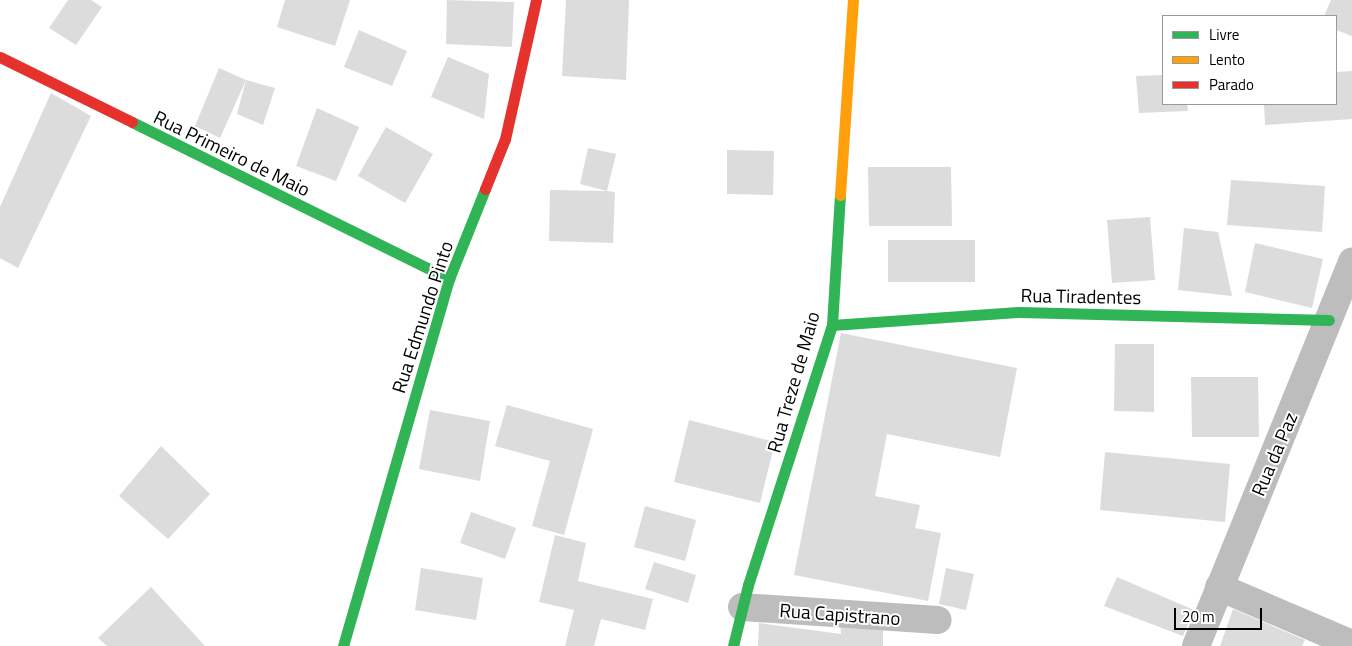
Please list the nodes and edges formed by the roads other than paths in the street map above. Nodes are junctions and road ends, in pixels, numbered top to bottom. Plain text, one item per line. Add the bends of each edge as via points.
1 (536, 0) edge
2 (853, 0) edge
3 (0, 57) edge
4 (1352, 261) edge
5 (449, 279) junction
6 (1329, 320) junction
7 (832, 324) junction
8 (1219, 587) junction
9 (742, 607) junction
10 (938, 620) dead end
11 (1352, 644) edge
12 (343, 646) edge
13 (733, 646) edge
14 (1196, 646) edge

1 - 5 street, Rua Edmundo Pinto via 505,139
2 - 7 street, Rua Treze de Maio
3 - 5 street, Rua Primeiro de Maio
4 - 6 street, Rua da Paz
5 - 12 street, Rua Edmundo Pinto
6 - 7 street, Rua Tiradentes via 1020,312
6 - 8 street, Rua da Paz
7 - 9 street, Rua Treze de Maio
8 - 11 street
8 - 14 street, Rua da Paz
9 - 10 street, Rua Capistrano
9 - 13 street, Rua Treze de Maio

